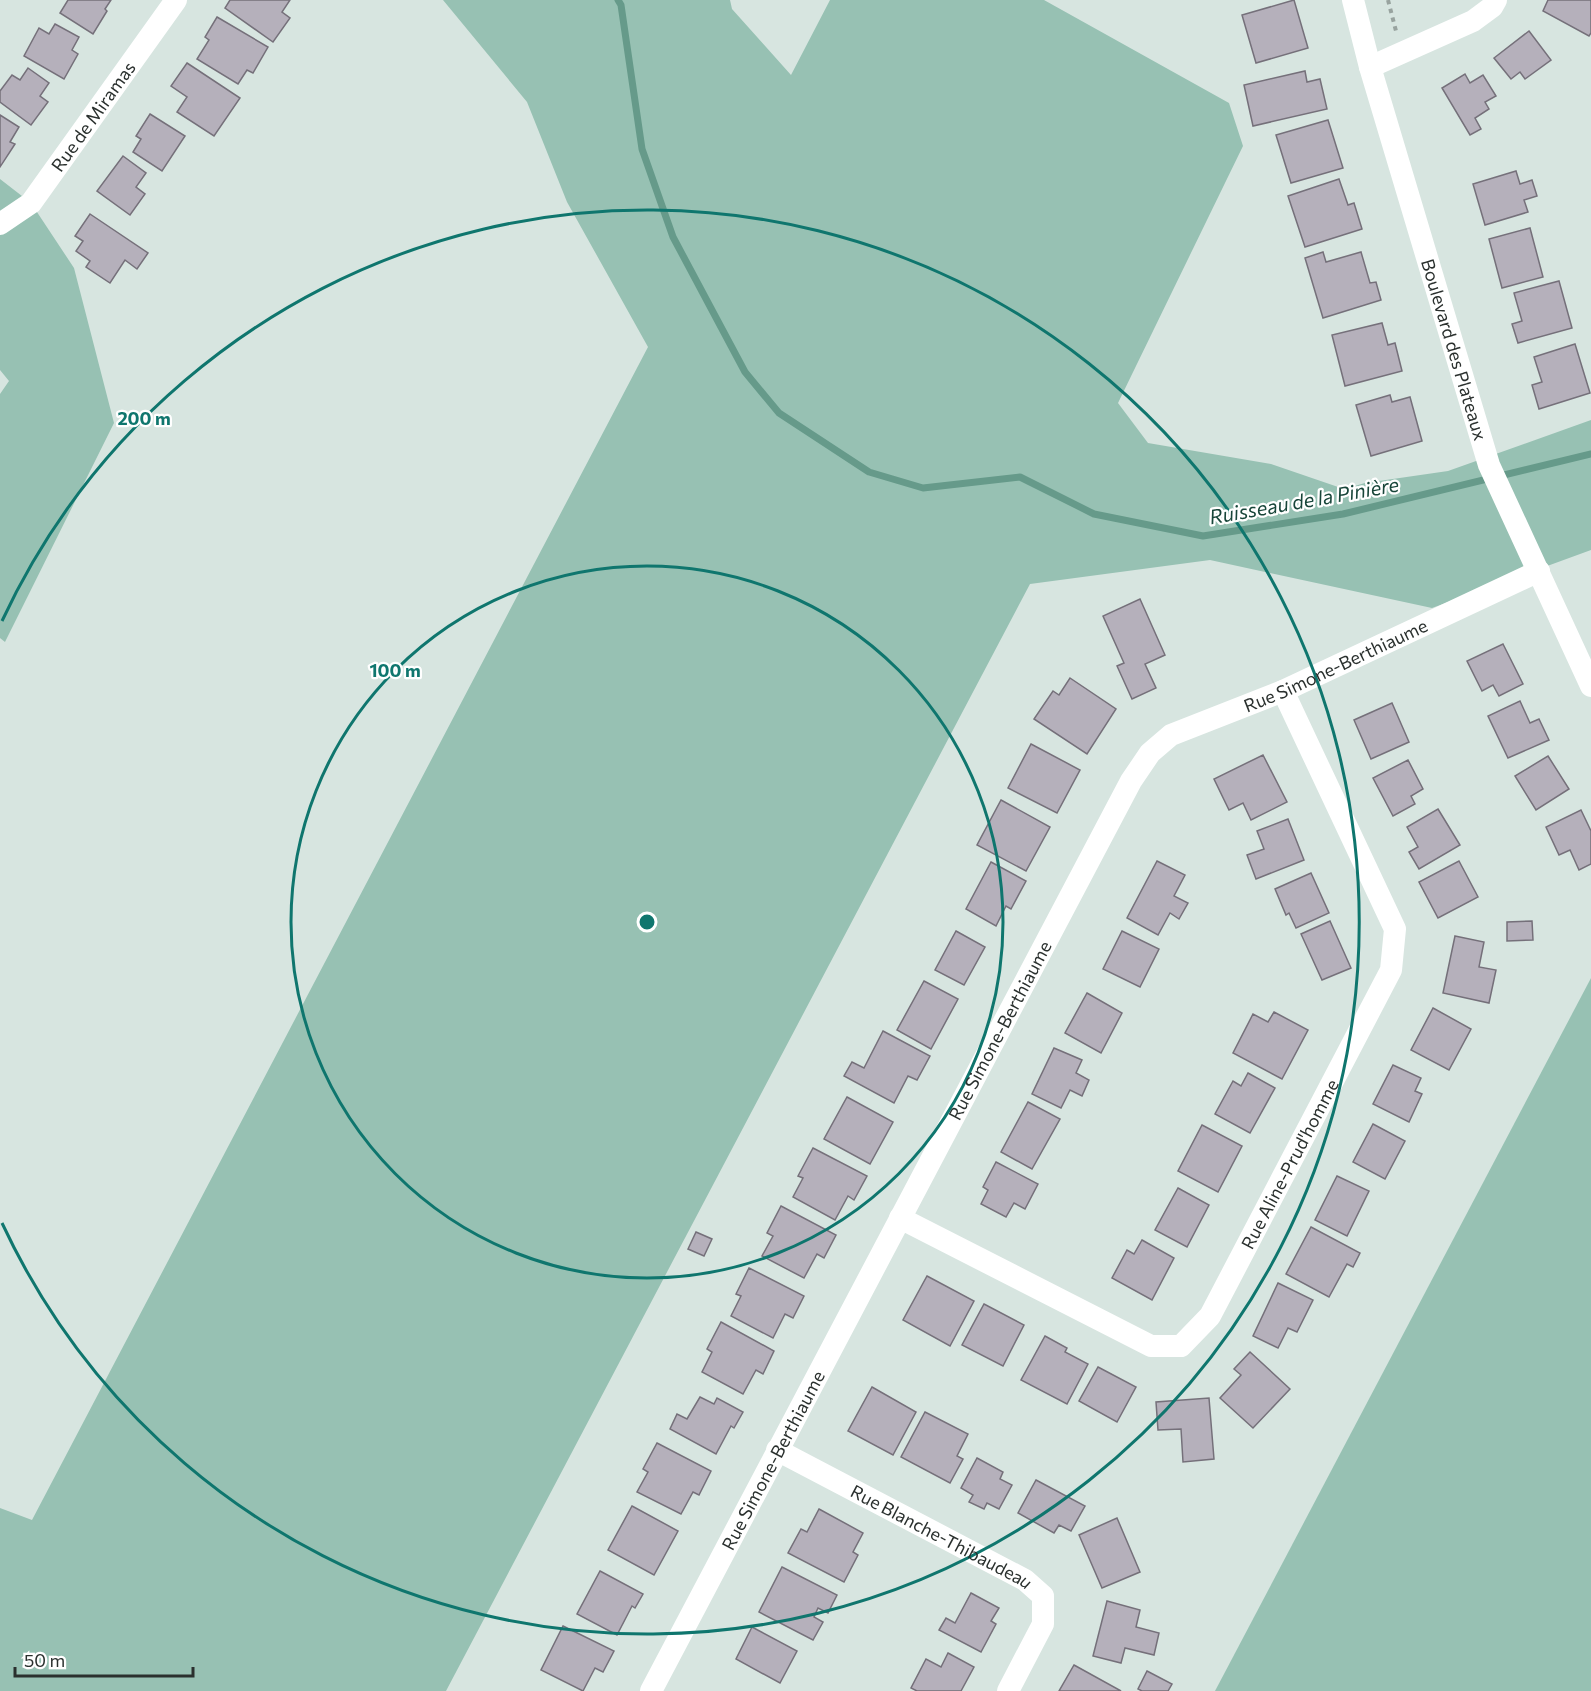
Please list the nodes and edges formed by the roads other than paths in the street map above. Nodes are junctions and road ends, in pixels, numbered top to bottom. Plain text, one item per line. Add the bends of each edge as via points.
1 (176, 0) edge
2 (1353, 0) edge
3 (1496, 0) edge
4 (1370, 67) junction
5 (0, 224) edge
6 (1539, 571) junction
7 (1591, 686) edge
8 (1283, 691) junction
9 (900, 1218) junction
10 (777, 1450) junction
11 (651, 1691) edge
12 (1008, 1691) edge

1 - 5 street, Rue de Miramas via 31,202
2 - 4 street, Boulevard des Plateaux
3 - 4 street via 1473,21
4 - 6 street, Boulevard des Plateaux via 1489,465
6 - 7 street, Boulevard des Plateaux
6 - 8 street, Rue Simone-Berthiaume
8 - 9 street, Rue Simone-Berthiaume via 1171,735 1150,753 1131,781
8 - 9 street, Rue Aline-Prud'homme via 1395,928 1391,970 1210,1316 1181,1346 1151,1346
9 - 10 street, Rue Simone-Berthiaume
10 - 11 street, Rue Simone-Berthiaume
10 - 12 street, Rue Blanche-Thibaudeau via 1025,1580 1043,1596 1043,1624

